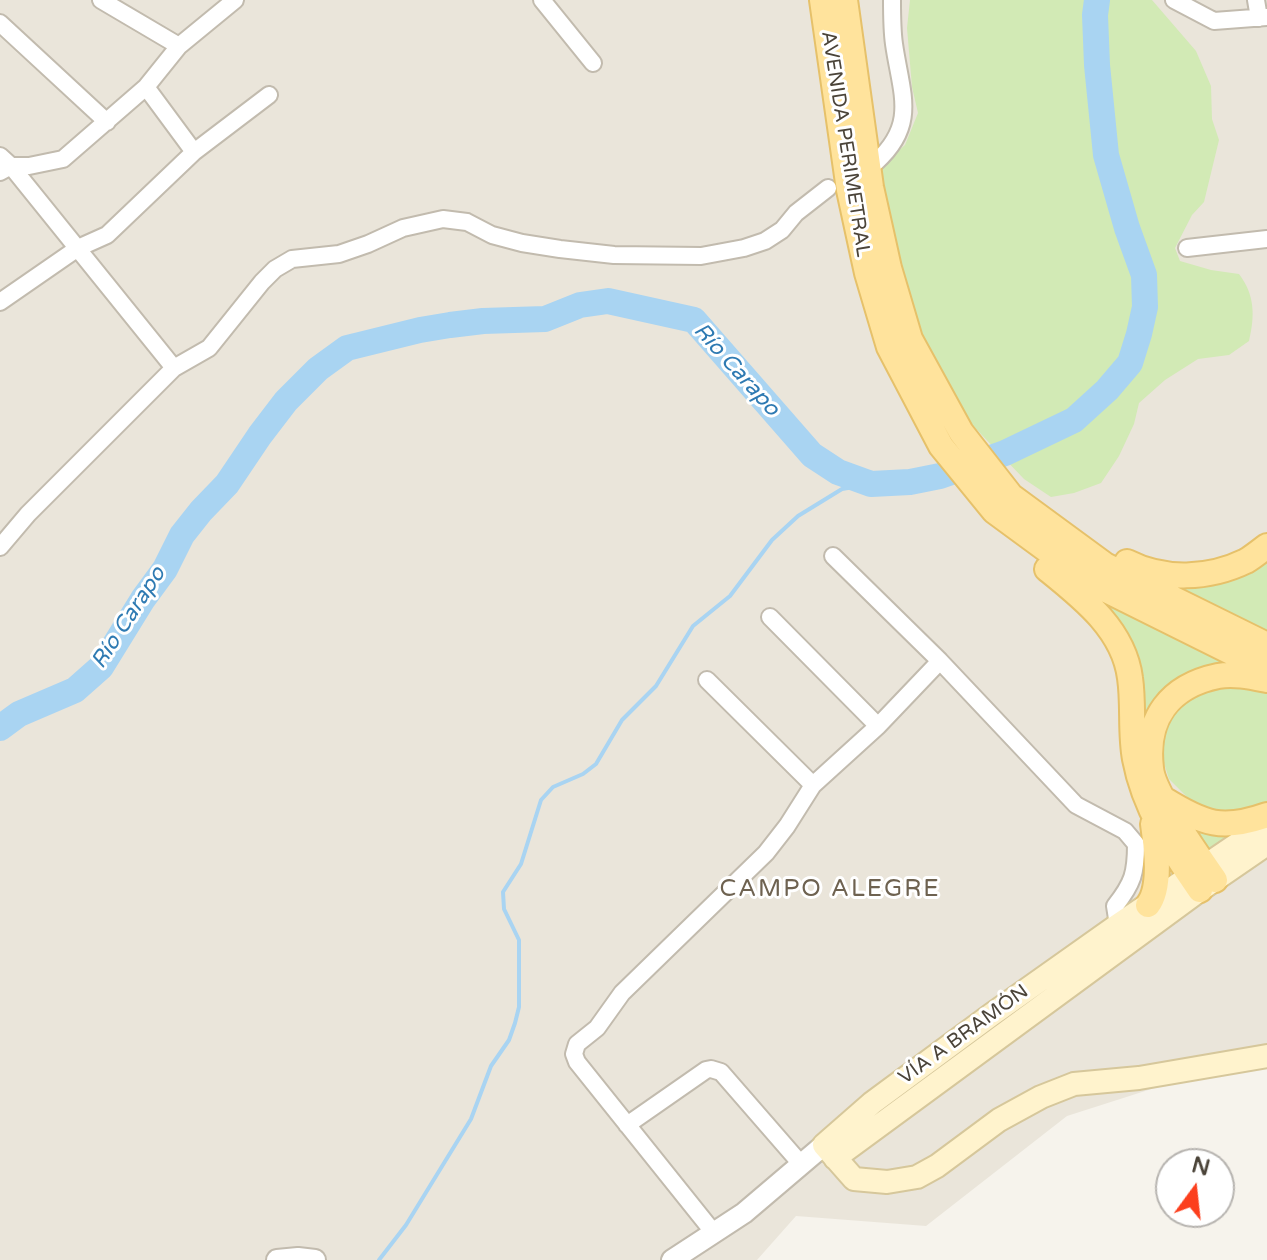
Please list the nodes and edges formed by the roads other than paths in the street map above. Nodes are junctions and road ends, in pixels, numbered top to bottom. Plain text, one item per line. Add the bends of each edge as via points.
1 (101, 0) edge
2 (235, 0) edge
3 (542, 0) edge
4 (822, 0) edge
5 (845, 0) edge
6 (892, 0) edge
7 (1174, 0) edge
8 (1256, 0) edge
9 (1263, 17) edge
10 (0, 23) edge
11 (179, 46) junction
12 (593, 63) dead end
13 (146, 87) junction
14 (269, 95) dead end
15 (107, 122) junction
16 (194, 152) junction
17 (876, 162) dead end
18 (4, 165) edge
19 (828, 188) dead end
20 (1267, 239) edge
21 (78, 248) junction
22 (1187, 248) dead end
23 (0, 302) edge
24 (174, 368) junction
25 (951, 439) junction
26 (1002, 504) junction
27 (1267, 546) edge
28 (0, 547) edge
29 (833, 556) dead end
30 (770, 617) dead end
31 (1267, 645) edge
32 (940, 661) junction
33 (1267, 670) edge
34 (707, 680) dead end
35 (1267, 680) edge
36 (878, 726) junction
37 (813, 785) junction
38 (1157, 804) junction
39 (1267, 815) edge
40 (1267, 824) edge
41 (1267, 844) edge
42 (1202, 878) junction
43 (1148, 905) junction
44 (1118, 925) junction
45 (1267, 1056) edge
46 (627, 1125) junction
47 (830, 1151) junction
48 (801, 1164) junction
49 (714, 1233) junction
50 (277, 1260) edge
51 (315, 1260) edge
52 (672, 1260) edge

1 - 11 street
2 - 11 street
3 - 12 street
4 - 25 main road, AVENIDA PERIMETRAL via 849,190 867,273 889,347
5 - 25 main road, AVENIDA PERIMETRAL via 871,187 889,268 910,339
6 - 17 street via 903,118 897,137
7 - 9 street via 1214,21
8 - 9 street
10 - 15 street
11 - 13 street
13 - 15 street
13 - 16 street
14 - 16 street
15 - 18 street via 63,159
16 - 21 street via 107,235
18 - 21 street
19 - 24 street via 765,241 701,256 560,249 443,219 403,228 339,254 292,259 275,269 209,348
20 - 22 street
21 - 23 street
21 - 24 street
24 - 28 street
25 - 26 main road, AVENIDA PERIMETRAL
26 - 27 main road via 1131,565 1166,575 1207,575
26 - 31 main road, AVENIDA PERIMETRAL via 1105,565
26 - 33 main road, AVENIDA PERIMETRAL via 1092,583
26 - 38 main road via 1015,543 1093,609 1125,652 1134,757
29 - 32 street
30 - 36 street
32 - 36 street
32 - 44 street via 1076,805 1125,831 1136,844 1136,869 1115,906
34 - 37 street
35 - 38 main road via 1220,675 1186,687 1162,706 1152,737
36 - 37 street
37 - 46 street via 766,853 577,1044 577,1062
38 - 39 main road via 1219,824
38 - 42 main road
38 - 43 main road via 1156,879
40 - 42 main road, VÍA A BRAMÓN
41 - 42 main road, VÍA A BRAMÓN
42 - 43 main road, VÍA A BRAMÓN
42 - 47 main road, VÍA A BRAMÓN
43 - 44 main road, VÍA A BRAMÓN
44 - 47 main road, VÍA A BRAMÓN via 872,1103
45 - 47 main road via 1074,1084 999,1120 917,1177 887,1182 854,1179
46 - 48 street via 715,1069
46 - 49 street
47 - 48 street, VÍA A BRAMÓN
48 - 49 street, VÍA A BRAMÓN
49 - 52 street, VÍA A BRAMÓN
50 - 51 street

